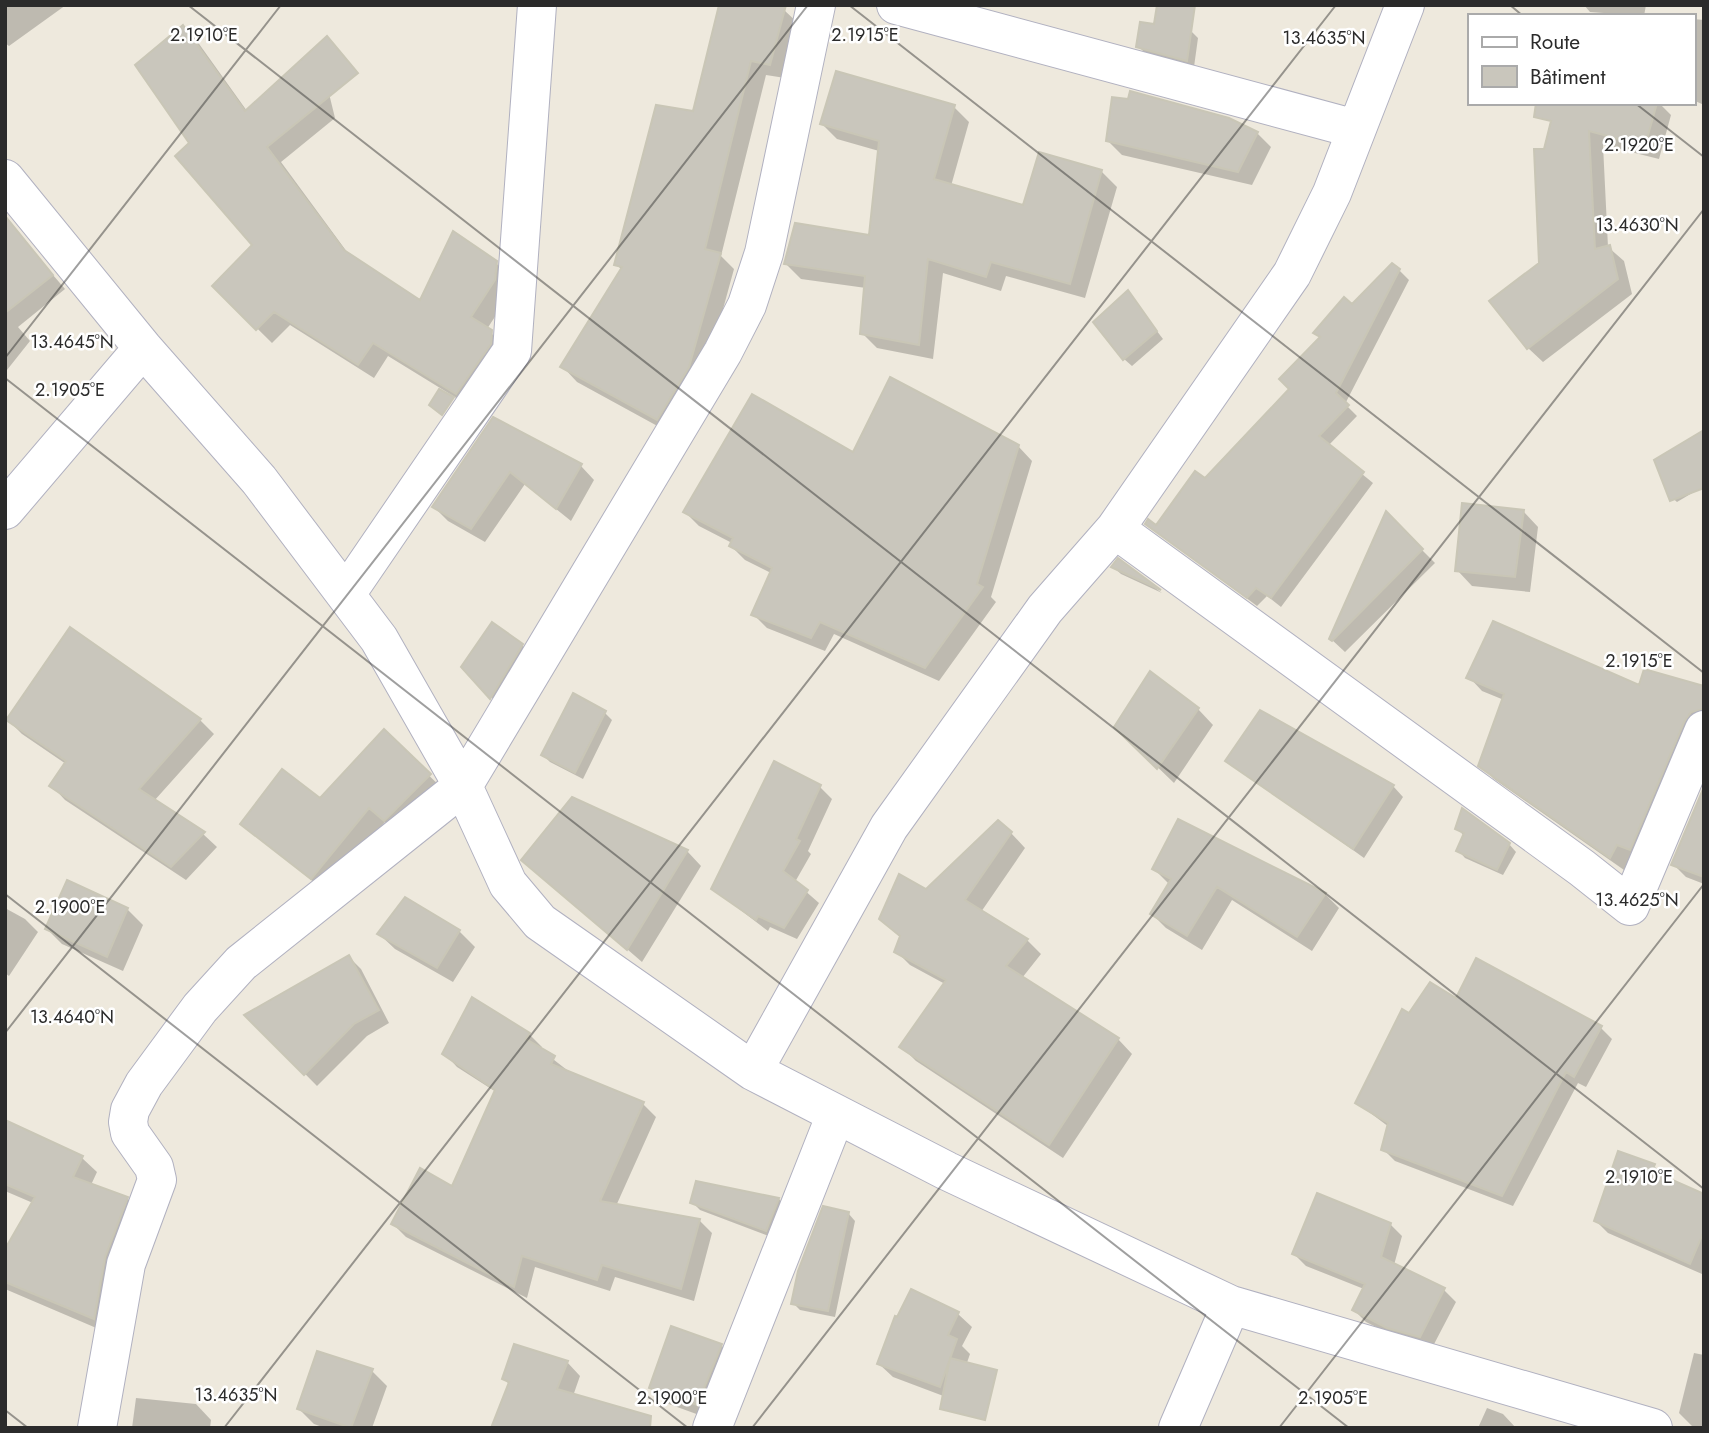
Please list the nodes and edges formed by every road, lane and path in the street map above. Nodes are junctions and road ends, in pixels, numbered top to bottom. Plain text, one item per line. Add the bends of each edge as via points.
1 (537, 5) edge
2 (816, 5) edge
3 (896, 5) edge
4 (1405, 5) edge
5 (1356, 129) junction
6 (5, 179) edge
7 (143, 348) junction
8 (5, 510) edge
9 (1115, 528) junction
10 (346, 594) junction
11 (1704, 730) edge
12 (463, 786) junction
13 (753, 1071) junction
14 (836, 1114) junction
15 (1231, 1305) junction
16 (97, 1428) edge
17 (712, 1428) edge
18 (1178, 1428) edge
19 (1653, 1428) edge

1 - 10 street via 512,351
2 - 12 street via 764,253 747,305
3 - 5 street
4 - 5 street
5 - 9 street via 1332,193 1292,274
6 - 7 street
7 - 8 street
7 - 10 street via 259,480
9 - 11 street via 1629,906
9 - 13 street via 1045,610 890,827
10 - 12 street via 379,639
12 - 13 street via 508,884 540,922
12 - 16 street via 241,963 200,1008 144,1084 128,1122 157,1180 126,1264
13 - 14 street
14 - 15 street
14 - 17 street
15 - 18 street
15 - 19 street

